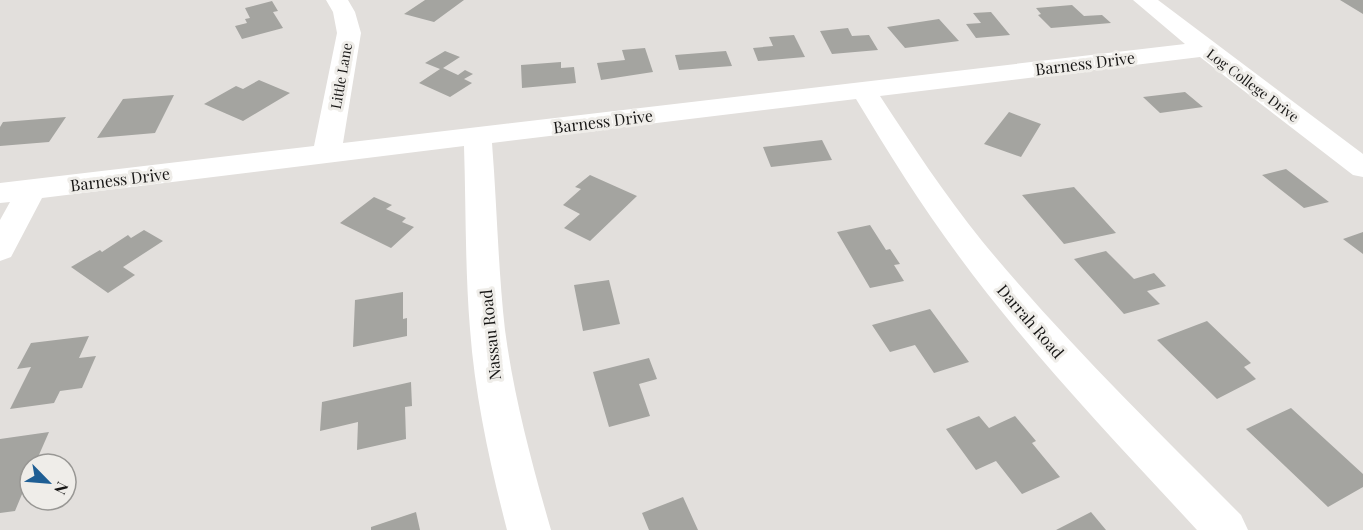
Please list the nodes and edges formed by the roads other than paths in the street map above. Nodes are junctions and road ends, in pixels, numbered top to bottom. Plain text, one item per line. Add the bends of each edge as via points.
1 (337, 0) edge
2 (1144, 0) edge
3 (1205, 49) junction
4 (863, 90) junction
5 (478, 136) junction
6 (327, 154) junction
7 (1363, 168) edge
8 (32, 189) junction
9 (0, 193) edge
10 (0, 249) edge
11 (529, 530) edge
12 (1226, 530) edge

1 - 6 street, Little Lane via 349,33
2 - 3 street, Log College Drive
3 - 4 street, Barness Drive
3 - 7 street, Log College Drive
4 - 5 street, Barness Drive
4 - 12 street, Darrah Road via 934,200 1015,303 1096,396
5 - 6 street, Barness Drive
5 - 11 street, Nassau Road via 485,302 494,376 510,461
6 - 8 street, Barness Drive
8 - 9 street, Barness Drive
8 - 10 street

